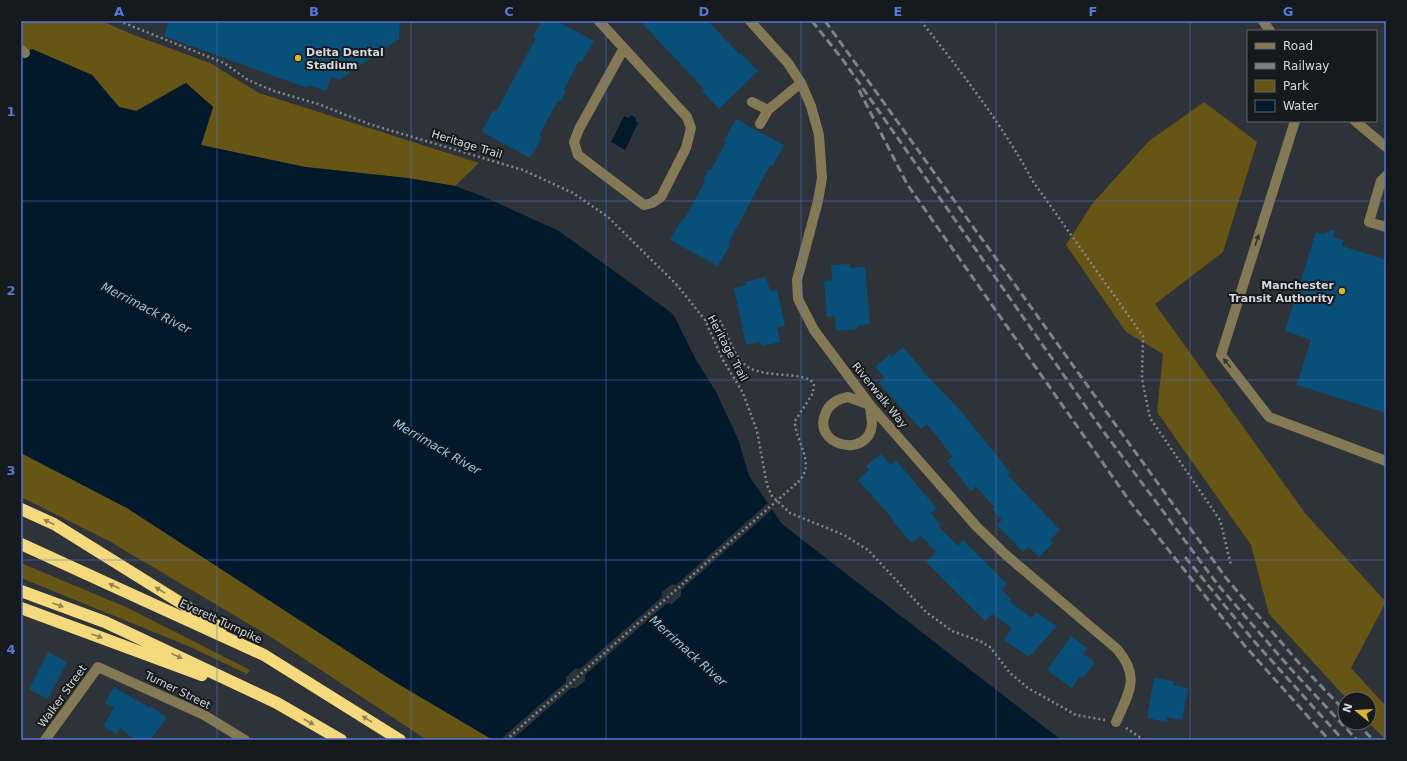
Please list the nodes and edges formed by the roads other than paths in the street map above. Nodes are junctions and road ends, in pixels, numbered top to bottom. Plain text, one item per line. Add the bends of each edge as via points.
1 (599, 21) edge
2 (750, 21) edge
3 (1264, 21) edge
4 (1269, 30) edge
5 (624, 48) junction
6 (801, 84) junction
7 (752, 102) dead end
8 (768, 110) junction
9 (1295, 122) edge
10 (1356, 122) edge
11 (760, 124) dead end
12 (1386, 147) edge
13 (1386, 176) edge
14 (1386, 227) edge
15 (870, 405) junction
16 (1386, 461) edge
17 (21, 509) edge
18 (21, 544) edge
19 (21, 591) edge
20 (21, 608) edge
21 (264, 655) junction
22 (98, 667) joint
23 (277, 703) junction
24 (1116, 722) road end
25 (45, 740) edge
26 (245, 740) edge
27 (341, 740) edge
28 (400, 740) edge

1 - 5 street
2 - 6 street, Riverwalk Way via 788,63
3 - 4 street
5 - 5 street via 687,117 690,128 686,148 661,197 644,205 578,155 574,142
6 - 8 street
6 - 15 street, Riverwalk Way via 811,106 819,135 822,178 797,280 798,299 814,330
7 - 8 street
8 - 11 street
16 -> 9 street via 1269,417 1221,355
10 - 12 street
13 - 14 street via 1381,181 1368,222
15 - 15 street via 872,424 865,439 850,446 842,445 828,436 823,422 828,407 834,402 848,398
15 - 24 street, Riverwalk Way via 977,527 1127,660 1131,683
21 -> 17 highway via 54,524
21 -> 18 highway, Everett Turnpike
19 -> 23 highway via 105,622
20 -> 23 highway
28 -> 21 highway, Everett Turnpike
22 - 25 street, Walker Street
22 - 26 street, Turner Street via 204,715
23 -> 27 highway

